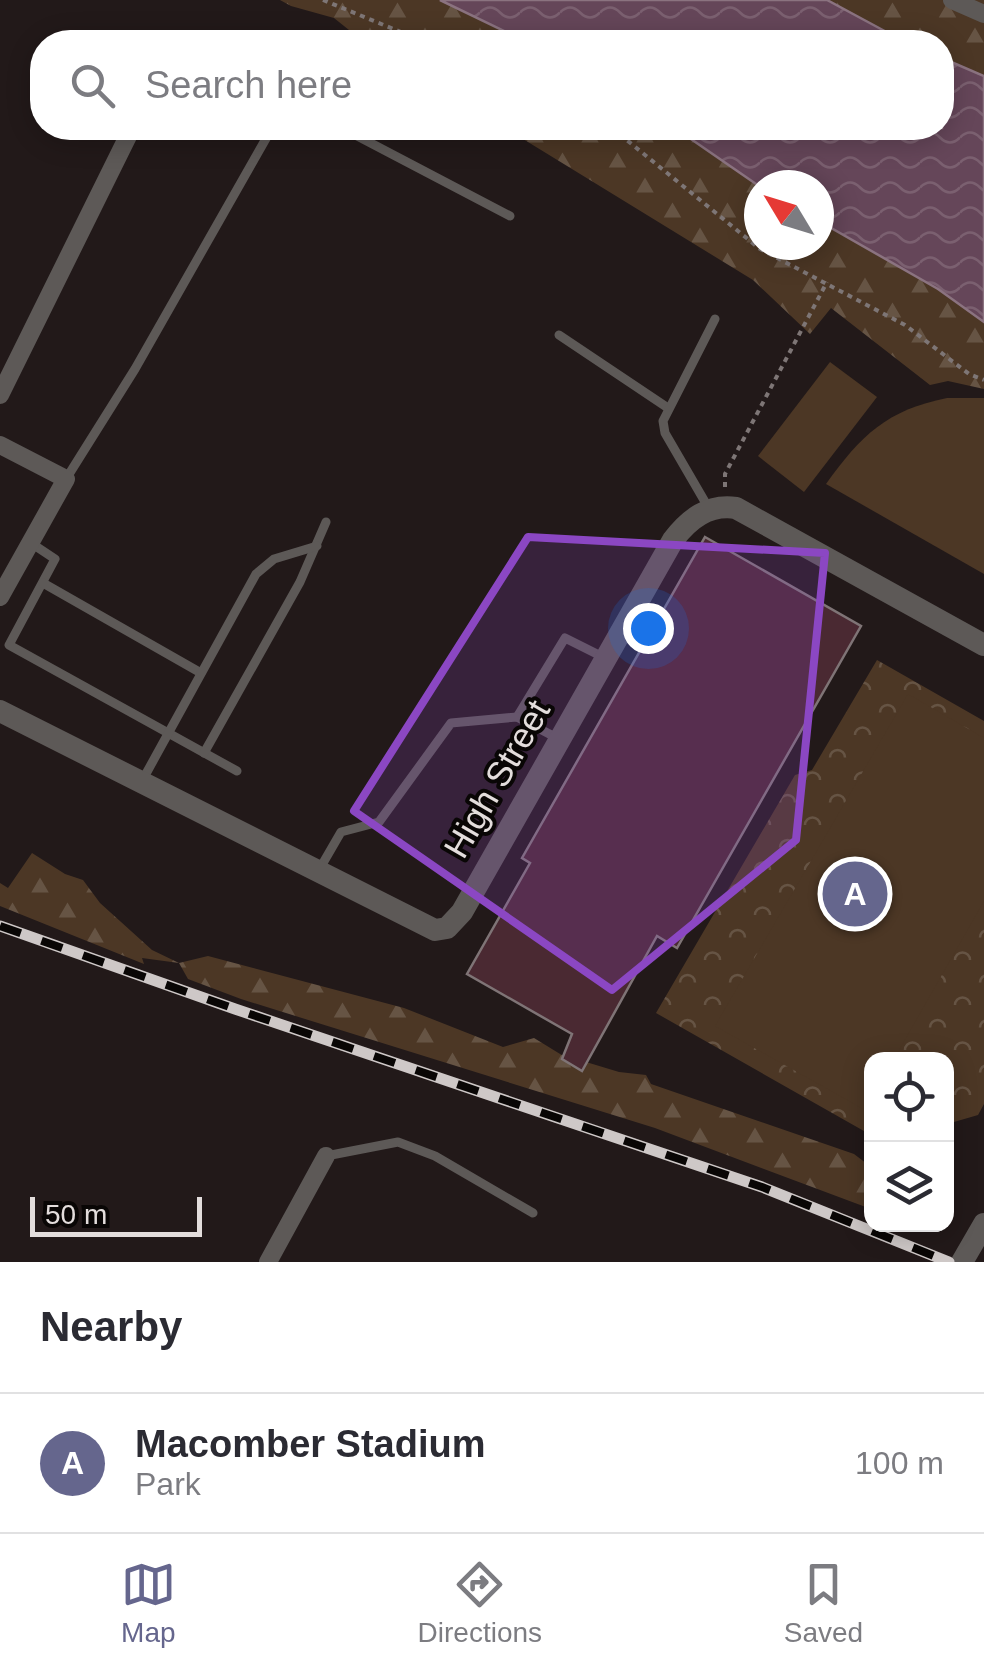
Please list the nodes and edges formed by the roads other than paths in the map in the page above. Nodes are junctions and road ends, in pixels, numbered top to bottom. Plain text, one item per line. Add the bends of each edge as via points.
1 (952, 0) edge
2 (984, 14) edge
3 (126, 140) edge
4 (265, 140) edge
5 (365, 140) edge
6 (510, 216) dead end
7 (715, 319) dead end
8 (559, 336) dead end
9 (0, 395) edge
10 (668, 408) junction
11 (0, 446) edge
12 (66, 479) junction
13 (717, 508) junction
14 (326, 522) dead end
15 (30, 543) junction
16 (317, 546) junction
17 (43, 583) junction
18 (0, 597) edge
19 (984, 645) edge
20 (606, 658) junction
21 (201, 673) junction
22 (0, 712) edge
23 (517, 717) junction
24 (168, 733) junction
25 (560, 739) junction
26 (204, 753) junction
27 (237, 771) dead end
28 (140, 783) junction
29 (317, 872) junction
30 (326, 1156) joint
31 (533, 1213) dead end
32 (984, 1224) edge
33 (268, 1262) edge
34 (962, 1262) edge

1 - 2 street
3 - 9 street
4 - 12 lane
5 - 6 lane
7 - 10 lane
8 - 10 lane
10 - 13 lane via 665,433
11 - 12 street
12 - 15 street
13 - 19 street via 746,514
13 - 20 street, High Street via 695,516 672,540
14 - 16 lane
15 - 17 lane via 56,559
15 - 18 street
16 - 21 lane via 262,568
16 - 26 lane
17 - 21 lane
17 - 24 lane via 9,646
20 - 23 lane via 565,638
20 - 25 street, High Street
21 - 24 lane
22 - 28 street, High Street
23 - 25 lane
23 - 29 lane via 451,723 380,822 342,832
24 - 26 lane
24 - 28 lane
25 - 29 street, High Street via 447,928 426,927
26 - 27 lane
28 - 29 street, High Street
30 - 31 lane via 398,1142
30 - 33 street
32 - 34 street

